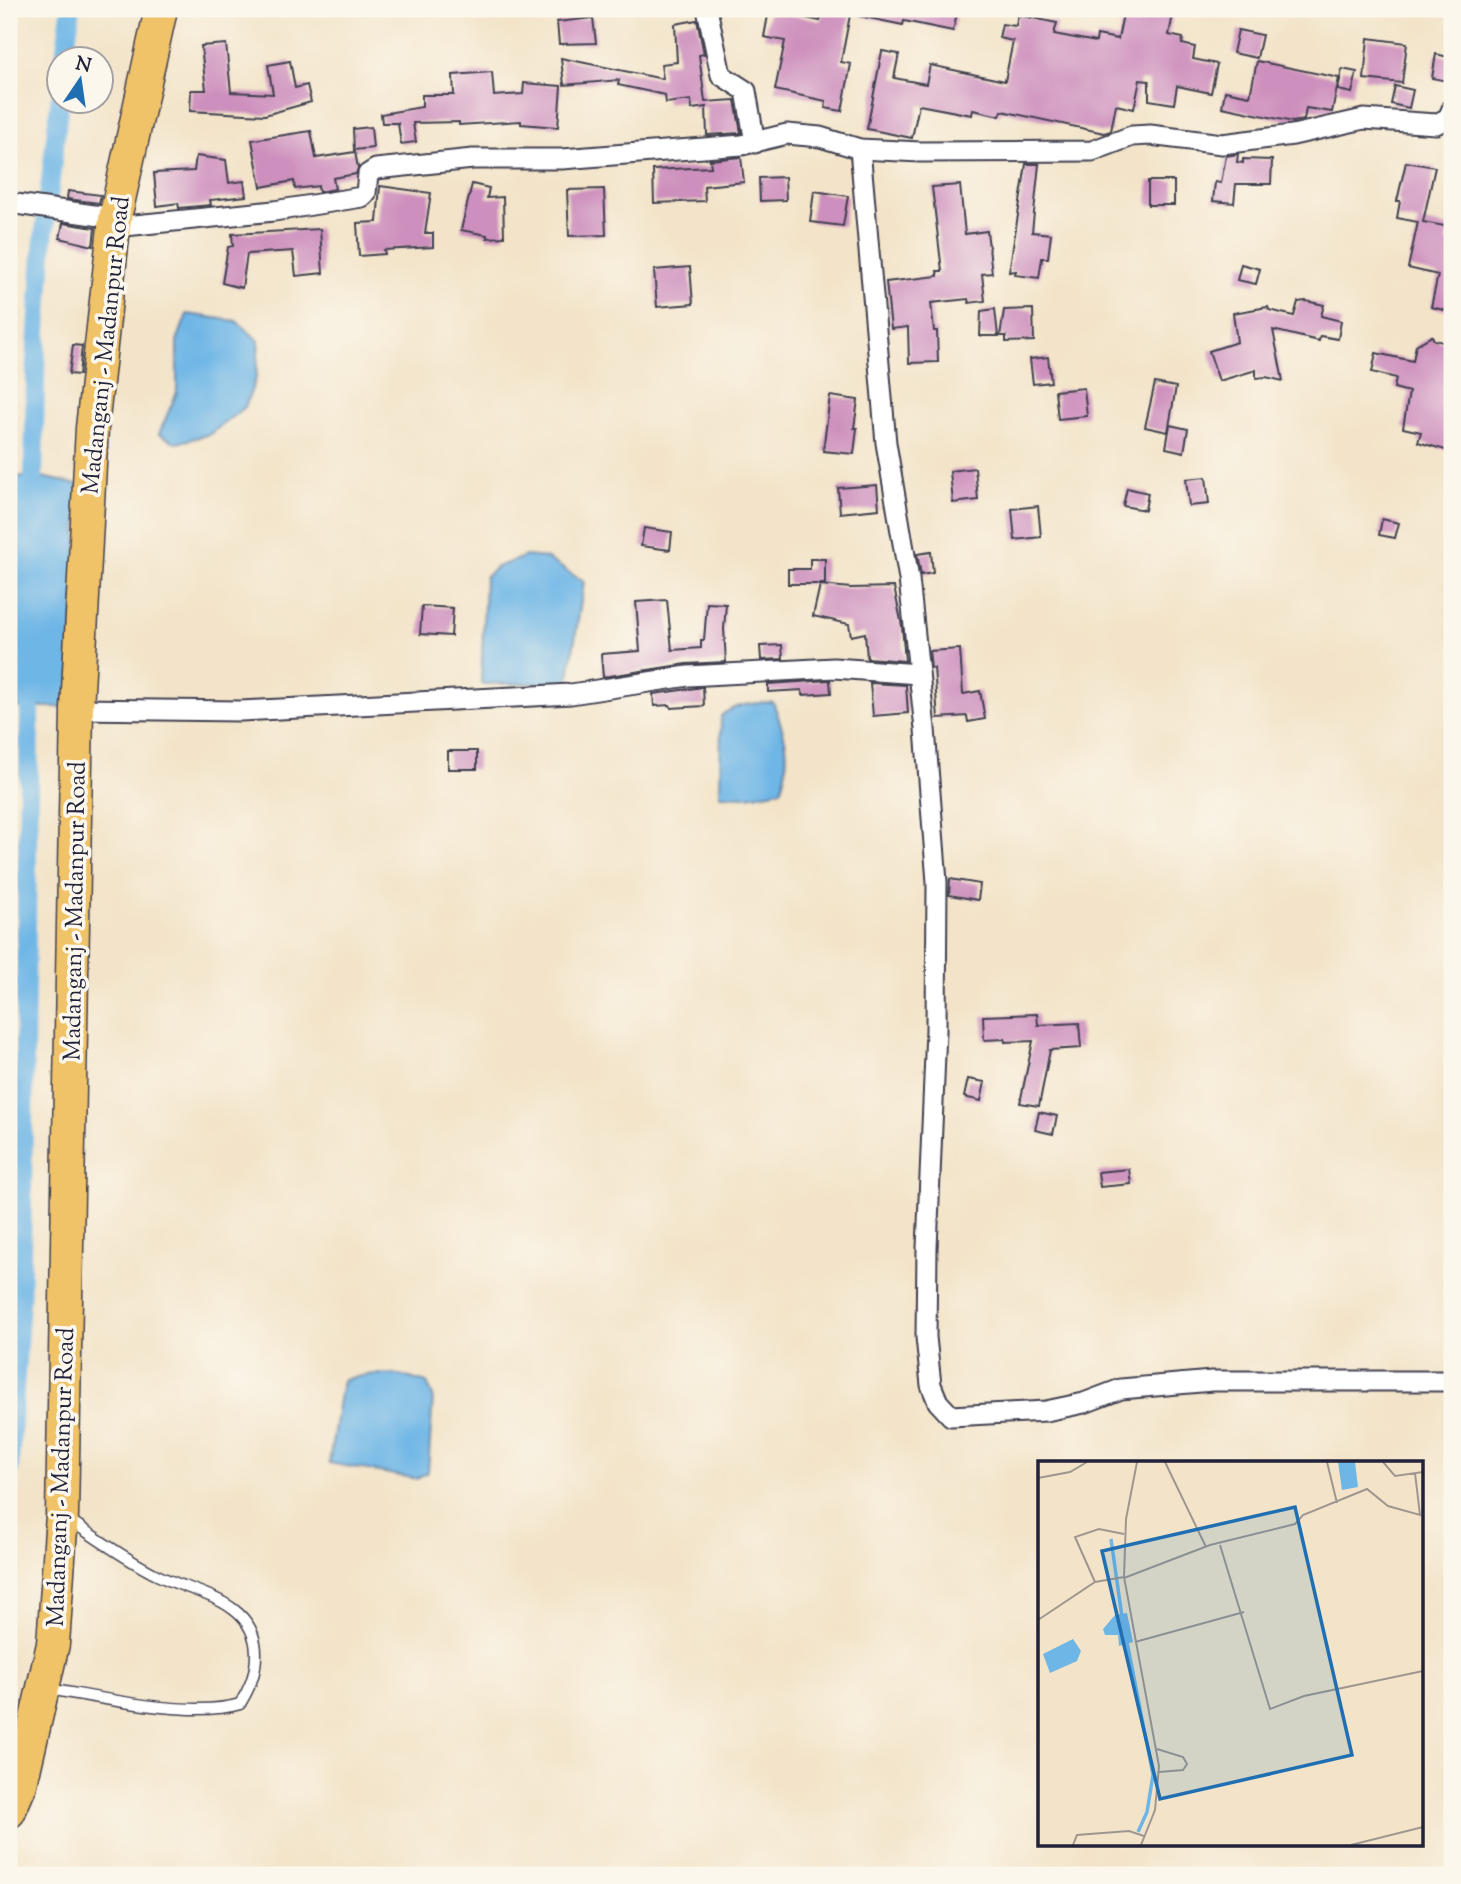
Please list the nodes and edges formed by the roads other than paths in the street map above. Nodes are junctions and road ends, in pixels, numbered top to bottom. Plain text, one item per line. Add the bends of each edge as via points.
1 (161, 9) edge
2 (707, 9) edge
3 (1452, 109) edge
4 (755, 143) junction
5 (860, 149) junction
6 (9, 203) edge
7 (110, 221) junction
8 (919, 674) junction
9 (77, 709) junction
10 (1452, 1381) edge
11 (62, 1515) junction
12 (43, 1688) junction
13 (9, 1812) edge

1 - 7 main road, Madanganj - Madanpur Road
2 - 4 street via 721,75 746,91
3 - 5 street via 1448,118 1436,124 1364,119 1222,144 1150,135 1132,136 1092,151
4 - 5 street via 787,134 820,137
4 - 7 street via 376,169 368,174 362,197 150,225
5 - 8 street via 886,443 909,579
6 - 7 street
7 - 9 main road, Madanganj - Madanpur Road via 92,428
8 - 9 street via 834,668 688,676 571,694 241,711
8 - 10 street via 937,882 926,1337 931,1385 938,1402 951,1416 1045,1411 1121,1389 1212,1381
9 - 11 main road, Madanganj - Madanpur Road
11 - 12 main road, Madanganj - Madanpur Road via 53,1644
11 - 12 lane via 159,1576 201,1591 244,1616 256,1644 256,1671 240,1703 215,1708 159,1706
12 - 13 main road, Madanganj - Madanpur Road via 21,1784

